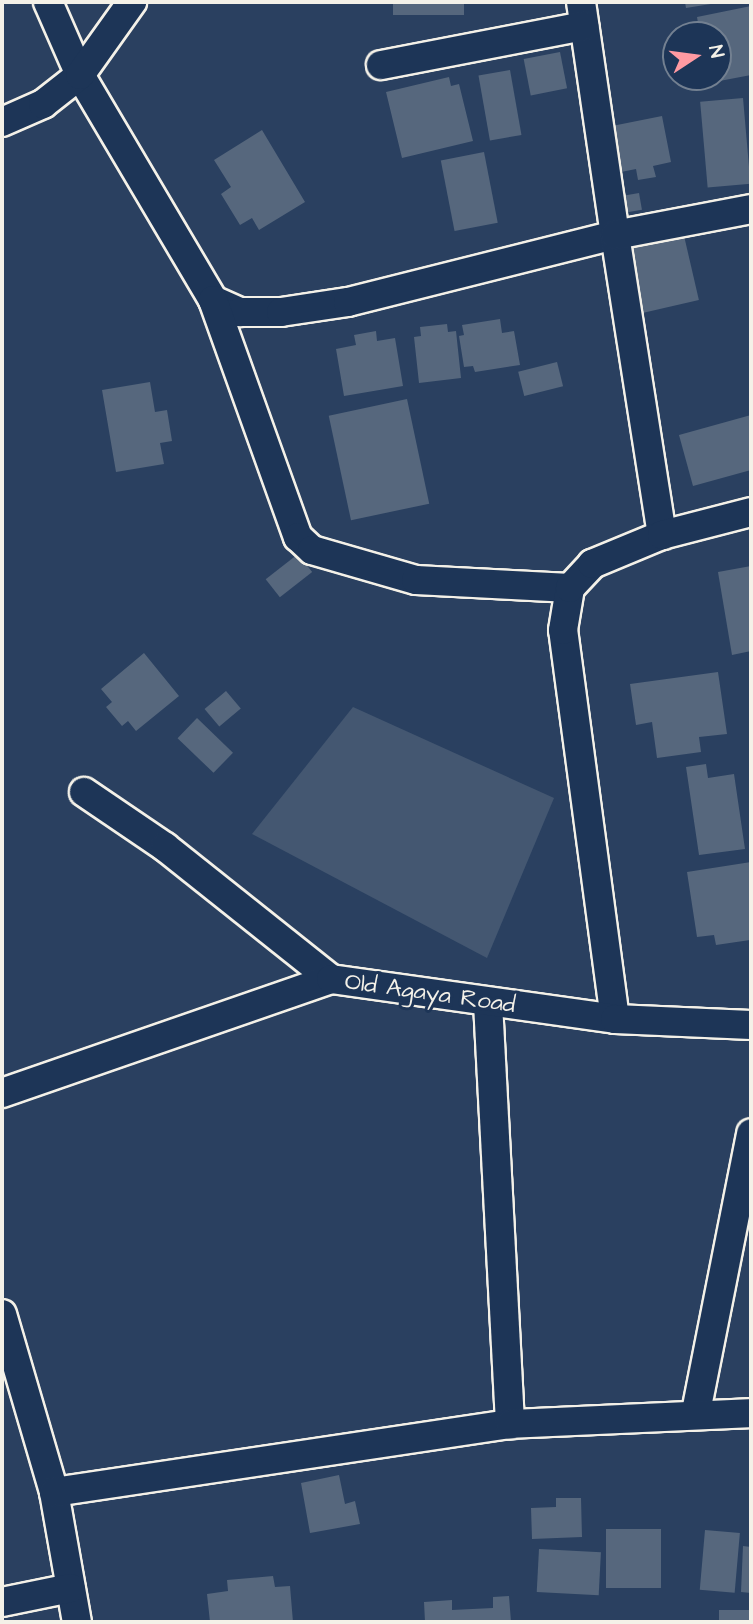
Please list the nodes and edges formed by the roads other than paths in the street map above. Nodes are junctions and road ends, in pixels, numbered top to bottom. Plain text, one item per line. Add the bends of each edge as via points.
1 (48, 2) edge
2 (131, 2) edge
3 (582, 14) edge
4 (381, 65) dead end
5 (80, 75) junction
6 (2, 121) edge
7 (751, 209) edge
8 (615, 235) junction
9 (213, 300) junction
10 (751, 512) edge
11 (662, 535) junction
12 (570, 588) junction
13 (84, 792) dead end
14 (331, 979) junction
15 (488, 1003) junction
16 (615, 1019) junction
17 (751, 1025) edge
18 (2, 1093) edge
19 (751, 1133) edge
20 (2, 1314) edge
21 (696, 1412) junction
22 (751, 1413) edge
23 (510, 1424) junction
24 (54, 1492) junction
25 (71, 1588) junction
26 (2, 1602) edge
27 (77, 1622) edge

1 - 5 street
2 - 5 street
3 - 4 street
3 - 8 street
5 - 6 street via 43,104
5 - 9 street
7 - 8 street
8 - 9 street via 348,302 240,312
8 - 11 street
9 - 12 street via 298,537 312,550 416,580
10 - 11 street
11 - 12 street via 592,564
12 - 16 street via 563,630
13 - 14 street via 165,848
14 - 15 street, Old Agaya Road
14 - 18 street, Old Agaya Road
15 - 16 street, Old Agaya Road
15 - 23 street
16 - 17 street, Old Agaya Road
19 - 21 street
20 - 24 street
21 - 22 street
21 - 23 street
23 - 24 street
24 - 25 street
25 - 26 street
25 - 27 street

